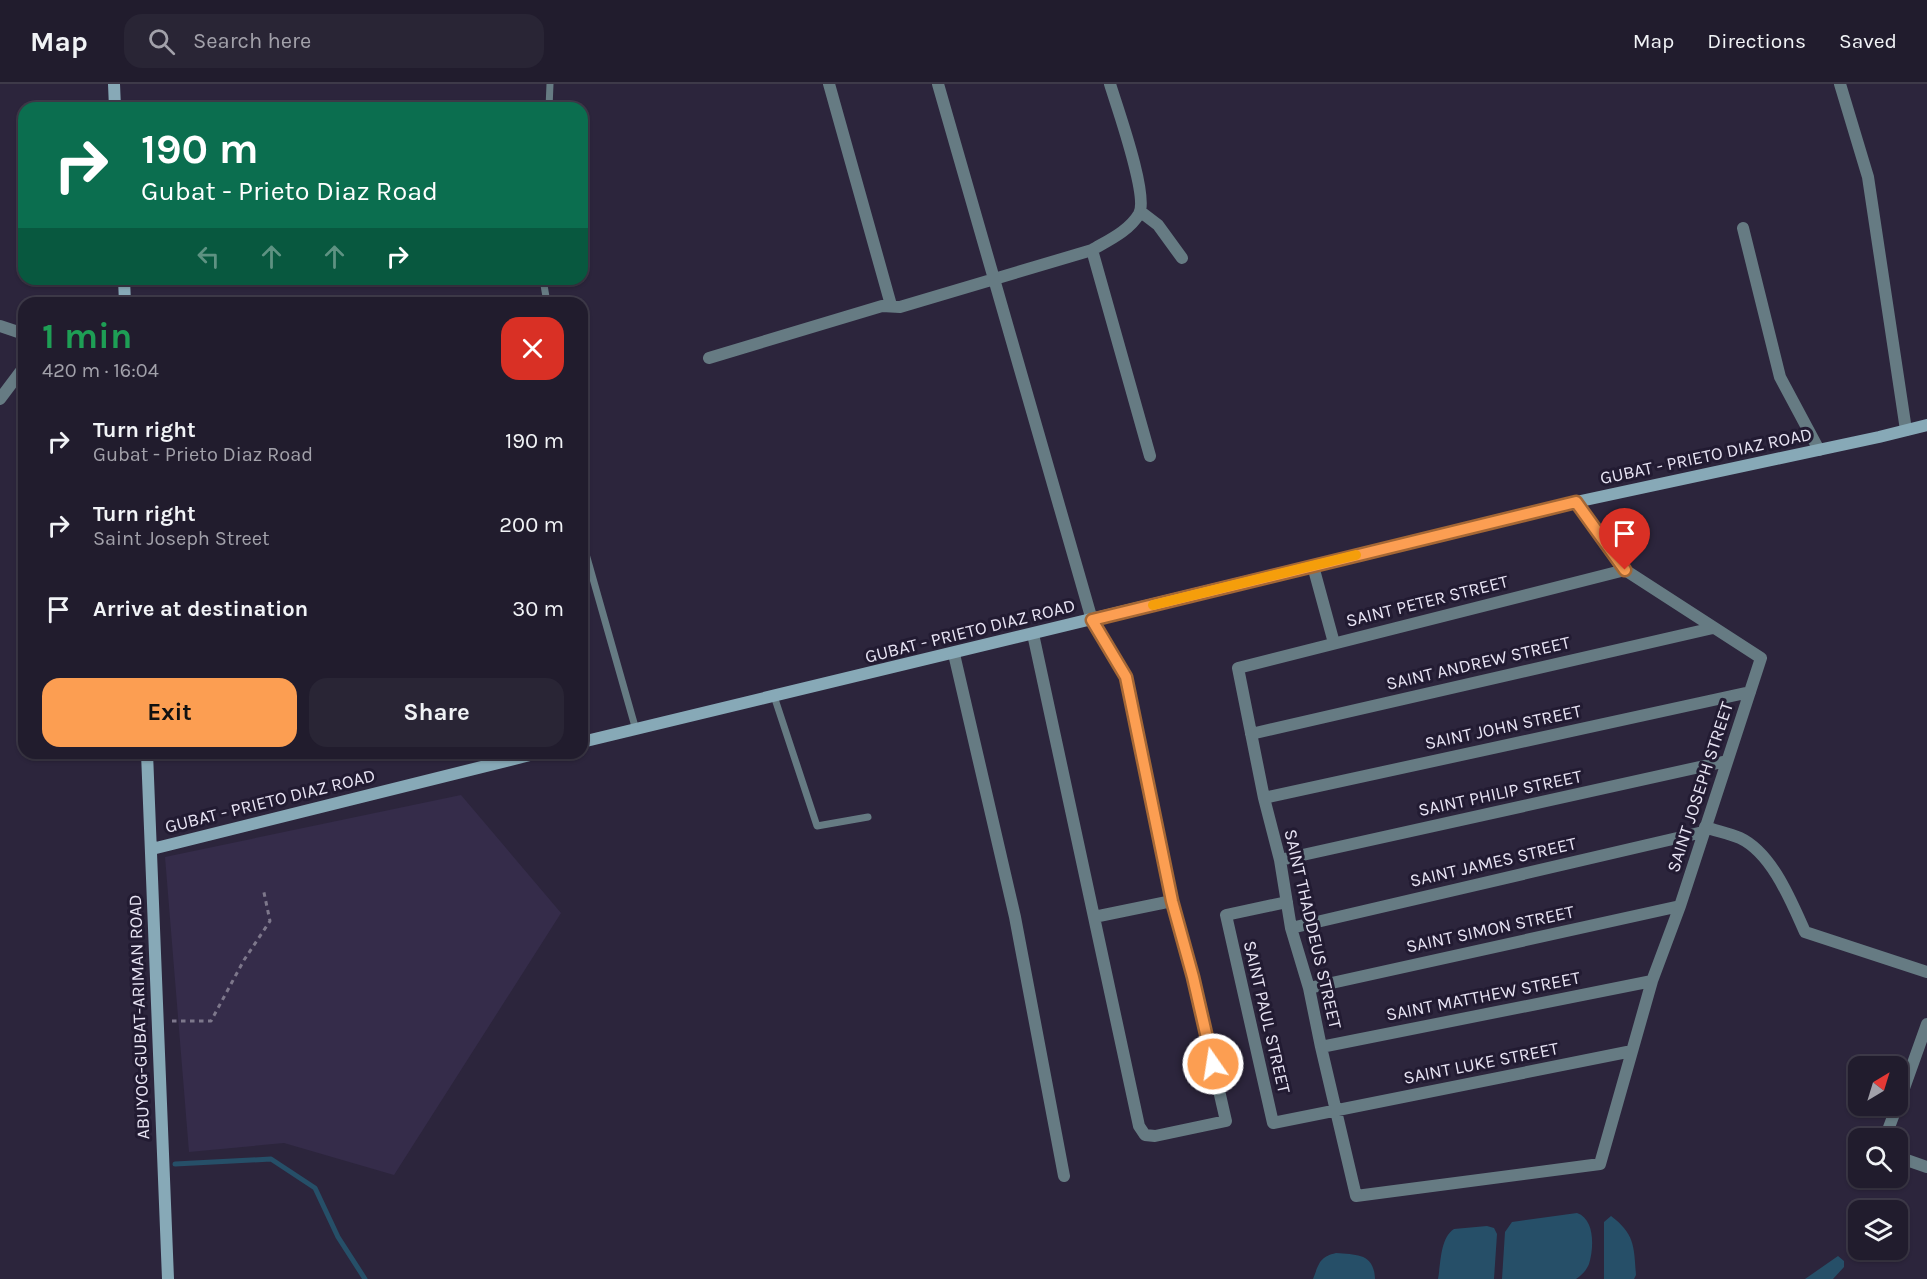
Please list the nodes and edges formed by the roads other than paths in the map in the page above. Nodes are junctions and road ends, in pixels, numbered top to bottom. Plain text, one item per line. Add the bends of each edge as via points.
1 (114, 84) edge
2 (550, 84) edge
3 (829, 84) edge
4 (938, 84) edge
5 (1110, 84) edge
6 (1840, 84) edge
7 (115, 102) edge
8 (549, 102) edge
9 (1141, 212) junction
10 (1743, 228) dead end
11 (1092, 250) junction
12 (1182, 258) dead end
13 (994, 278) junction
14 (891, 305) junction
15 (0, 326) edge
16 (18, 332) edge
17 (709, 358) dead end
18 (18, 375) edge
19 (0, 399) edge
20 (1927, 425) edge
21 (1906, 430) junction
22 (1819, 450) junction
23 (1150, 456) dead end
24 (1576, 502) junction
25 (588, 561) edge
26 (1313, 566) junction
27 (1625, 570) junction
28 (1092, 620) junction
29 (1713, 628) junction
30 (1033, 634) junction
31 (1334, 643) junction
32 (954, 654) junction
33 (1238, 668) joint
34 (1750, 692) junction
35 (774, 696) junction
36 (636, 730) junction
37 (1251, 734) junction
38 (588, 741) edge
39 (147, 759) edge
40 (514, 759) edge
41 (1726, 761) junction
42 (1264, 798) junction
43 (868, 817) dead end
44 (1704, 829) junction
45 (152, 849) junction
46 (1280, 860) junction
47 (1172, 901) junction
48 (1287, 902) junction
49 (1680, 906) junction
50 (1094, 917) junction
51 (1291, 928) junction
52 (1927, 972) edge
53 (1652, 981) junction
54 (1309, 988) junction
55 (1927, 1024) edge
56 (1321, 1047) junction
57 (1632, 1052) junction
58 (1908, 1075) edge
59 (1337, 1109) junction
60 (1908, 1160) edge
61 (1927, 1167) edge
62 (1064, 1176) dead end
63 (1356, 1196) joint
64 (168, 1279) edge

1 - 7 main road
2 - 8 lane
3 - 14 street
4 - 13 street
5 - 9 street via 1141,190
6 - 21 street via 1868,177
9 - 11 street via 1126,230
9 - 12 street via 1158,225
10 - 22 street via 1780,377
11 - 13 street
11 - 23 street
13 - 14 street via 900,307
13 - 28 street
14 - 17 street
15 - 16 street
18 - 19 street
20 - 21 main road, GUBAT - PRIETO DIAZ ROAD
21 - 22 main road, GUBAT - PRIETO DIAZ ROAD
22 - 24 main road, GUBAT - PRIETO DIAZ ROAD
24 - 26 main road, GUBAT - PRIETO DIAZ ROAD
24 - 27 street, SAINT JOSEPH STREET
25 - 36 lane
26 - 28 main road, GUBAT - PRIETO DIAZ ROAD
26 - 31 street
27 - 29 street, SAINT JOSEPH STREET
27 - 31 street, SAINT PETER STREET
28 - 30 main road, GUBAT - PRIETO DIAZ ROAD
28 - 47 street via 1126,677
29 - 34 street, SAINT JOSEPH STREET via 1761,658
29 - 37 street, SAINT ANDREW STREET
30 - 32 main road, GUBAT - PRIETO DIAZ ROAD
30 - 50 street
31 - 33 street, SAINT PETER STREET
32 - 35 main road, GUBAT - PRIETO DIAZ ROAD
32 - 62 street via 1015,917
33 - 37 street, SAINT THADDEUS STREET
34 - 41 street, SAINT JOSEPH STREET
34 - 42 street, SAINT JOHN STREET
35 - 36 main road, GUBAT - PRIETO DIAZ ROAD
35 - 43 lane via 817,826
36 - 38 main road, GUBAT - PRIETO DIAZ ROAD
37 - 42 street, SAINT THADDEUS STREET
39 - 45 main road, ABUYOG-GUBAT-ARIMAN ROAD
40 - 45 main road, GUBAT - PRIETO DIAZ ROAD
41 - 44 street, SAINT JOSEPH STREET
41 - 46 street, SAINT PHILIP STREET
42 - 46 street, SAINT THADDEUS STREET
44 - 49 street, SAINT JOSEPH STREET
44 - 51 street, SAINT JAMES STREET
44 - 52 street via 1741,839 1764,855 1805,932
45 - 64 main road, ABUYOG-GUBAT-ARIMAN ROAD
46 - 48 street, SAINT THADDEUS STREET
47 - 50 street
47 - 50 street via 1226,1121 1155,1136 1145,1135 1139,1126
48 - 51 street, SAINT THADDEUS STREET
48 - 59 street, SAINT PAUL STREET via 1226,915 1273,1123
49 - 53 street, SAINT JOSEPH STREET
49 - 54 street, SAINT SIMON STREET
51 - 54 street, SAINT THADDEUS STREET
53 - 56 street, SAINT MATTHEW STREET
53 - 57 street, SAINT JOSEPH STREET
54 - 56 street, SAINT THADDEUS STREET
55 - 58 street
56 - 59 street, SAINT THADDEUS STREET
57 - 59 street, SAINT LUKE STREET
57 - 63 street, SAINT JOSEPH STREET via 1600,1164
59 - 63 street, SAINT THADDEUS STREET
60 - 61 street

